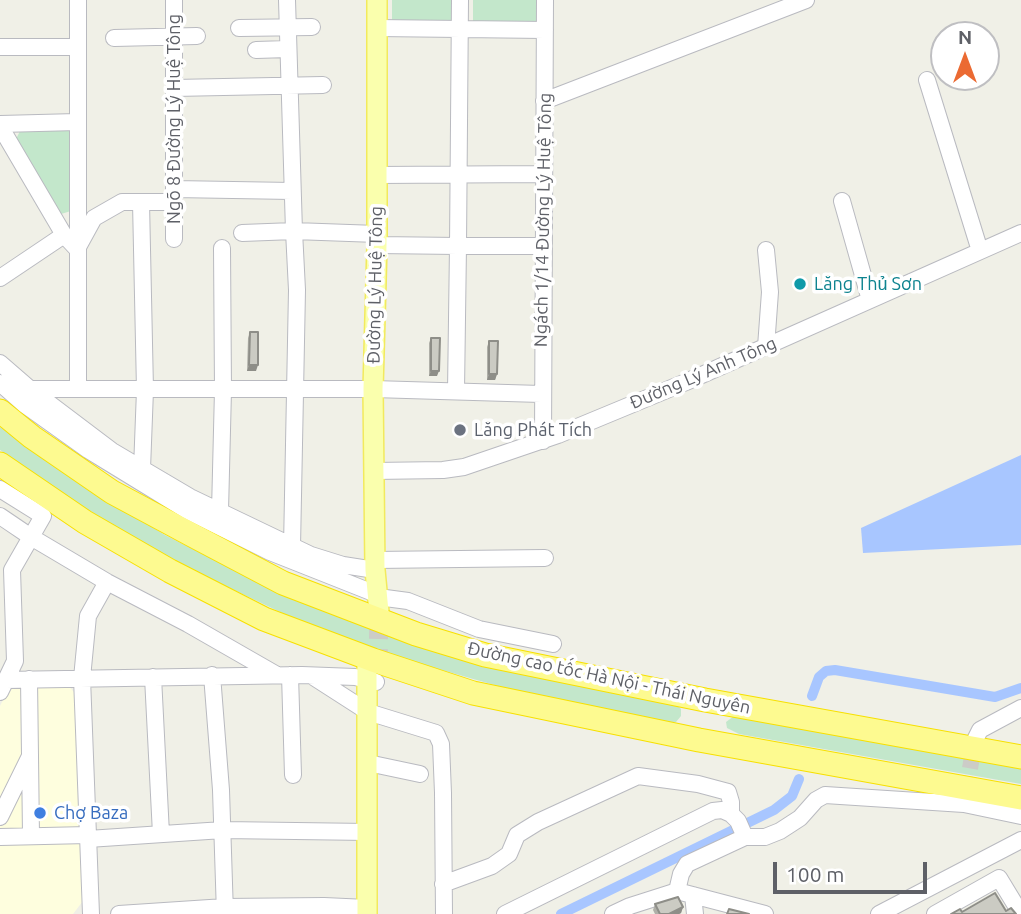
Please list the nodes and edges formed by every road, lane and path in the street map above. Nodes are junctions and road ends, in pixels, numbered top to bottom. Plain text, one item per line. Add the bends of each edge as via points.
1 (78, 0) edge
2 (174, 0) edge
3 (288, 0) edge
4 (377, 0) edge
5 (460, 0) edge
6 (545, 0) edge
7 (806, 0) edge
8 (287, 26) junction
9 (312, 27) dead end
10 (239, 28) dead end
11 (377, 28) junction
12 (460, 29) junction
13 (545, 30) junction
14 (197, 36) dead end
15 (174, 37) junction
16 (114, 38) dead end
17 (0, 47) edge
18 (78, 47) junction
19 (288, 49) junction
20 (256, 50) dead end
21 (927, 80) dead end
22 (289, 85) junction
23 (323, 85) dead end
24 (174, 88) junction
25 (544, 101) junction
26 (77, 122) junction
27 (0, 125) edge
28 (458, 174) junction
29 (543, 174) junction
30 (377, 175) junction
31 (292, 191) junction
32 (174, 196) junction
33 (842, 201) dead end
34 (141, 202) junction
35 (79, 206) junction
36 (50, 210) junction
37 (294, 231) junction
38 (242, 233) dead end
39 (1021, 233) edge
40 (64, 234) junction
41 (174, 239) dead end
42 (377, 240) junction
43 (458, 246) junction
44 (543, 246) junction
45 (222, 248) dead end
46 (77, 250) junction
47 (766, 250) dead end
48 (980, 251) junction
49 (0, 278) edge
50 (870, 300) junction
51 (766, 347) junction
52 (0, 363) edge
53 (0, 383) edge
54 (78, 388) junction
55 (30, 389) junction
56 (373, 389) junction
57 (145, 390) junction
58 (223, 390) junction
59 (296, 391) junction
60 (456, 391) junction
61 (541, 394) junction
62 (0, 411) edge
63 (543, 440) junction
64 (0, 464) edge
65 (142, 469) junction
66 (374, 471) junction
67 (0, 489) edge
68 (220, 511) junction
69 (0, 516) edge
70 (31, 537) junction
71 (292, 547) junction
72 (544, 558) dead end
73 (375, 565) junction
74 (107, 582) junction
75 (374, 603) junction
76 (7, 634) edge
77 (554, 644) dead end
78 (372, 673) joint
79 (212, 675) junction
80 (284, 675) junction
81 (312, 676) junction
82 (153, 677) junction
83 (82, 678) junction
84 (29, 679) junction
85 (3, 686) edge
86 (1021, 708) edge
87 (368, 712) junction
88 (976, 738) tunnel mouth
89 (30, 756) junction
90 (1021, 757) edge
91 (368, 763) junction
92 (420, 774) dead end
93 (293, 775) dead end
94 (1021, 798) edge
95 (1021, 816) edge
96 (0, 817) edge
97 (740, 826) junction
98 (223, 830) junction
99 (368, 832) junction
100 (160, 834) junction
101 (0, 836) edge
102 (31, 836) junction
103 (88, 837) junction
104 (1021, 840) edge
105 (443, 884) junction
106 (685, 893) junction
107 (317, 910) edge
108 (225, 911) edge
109 (367, 911) edge
110 (620, 912) edge
111 (91, 914) edge
112 (119, 914) edge
113 (444, 914) edge
114 (505, 914) edge
115 (695, 914) edge
116 (765, 914) edge
117 (879, 914) edge
118 (934, 914) edge
119 (1021, 914) edge

1 - 18 street
2 - 15 street, Ngõ 8 Đường Lý Huệ Tông
3 - 8 street
4 - 11 main road, Đường Lý Huệ Tông
5 - 12 street
6 - 13 street, Ngách 1/14 Đường Lý Huệ Tông
7 - 25 street
8 - 9 street
8 - 10 street
8 - 19 street
11 - 12 street
11 - 30 main road, Đường Lý Huệ Tông
12 - 13 street
12 - 28 street
13 - 25 street, Ngách 1/14 Đường Lý Huệ Tông
14 - 15 street
15 - 16 street
15 - 24 street, Ngõ 8 Đường Lý Huệ Tông
17 - 18 street
18 - 26 street
19 - 20 street
19 - 22 street
21 - 48 street
22 - 23 street
22 - 24 street
22 - 31 street
24 - 32 street, Ngõ 8 Đường Lý Huệ Tông
25 - 29 street, Ngách 1/14 Đường Lý Huệ Tông
26 - 27 street
26 - 35 street
27 - 36 street
28 - 29 street
28 - 30 street
28 - 43 street
29 - 44 street, Ngách 1/14 Đường Lý Huệ Tông
30 - 42 main road, Đường Lý Huệ Tông
31 - 32 street
31 - 37 street
32 - 34 street
32 - 41 street, Ngõ 8 Đường Lý Huệ Tông
33 - 50 street
34 - 46 street via 122,202 94,218
34 - 57 street
35 - 36 street via 64,217
35 - 46 street
36 - 40 street
37 - 38 street
37 - 42 street
37 - 59 street
39 - 48 street, Đường Lý Anh Tông
40 - 46 street
40 - 49 street
42 - 43 street
42 - 56 main road, Đường Lý Huệ Tông
43 - 44 street
43 - 60 street
44 - 61 street, Ngách 1/14 Đường Lý Huệ Tông
45 - 58 street
46 - 54 street
47 - 51 street
48 - 50 street, Đường Lý Anh Tông
50 - 51 street, Đường Lý Anh Tông
51 - 63 street, Đường Lý Anh Tông
52 - 55 street
53 - 75 street via 88,450 186,510
54 - 55 street
54 - 57 street
55 - 65 street
56 - 59 street
56 - 60 street
56 - 66 main road, Đường Lý Huệ Tông
57 - 58 street
57 - 65 street
58 - 59 street
58 - 68 street
59 - 71 street
60 - 61 street
61 - 63 street, Ngách 1/14 Đường Lý Huệ Tông
62 - 90 highway, Đường cao tốc Hà Nội - Thái Nguyên via 112,492 192,536 283,583 416,634 485,655 705,700
63 - 66 street, Đường Lý Anh Tông via 455,469
64 - 94 highway via 85,522 170,571 264,619 373,660 526,704
65 - 68 street
66 - 73 main road, Đường Lý Huệ Tông
67 - 70 street via 43,516
68 - 71 street
69 - 70 street
70 - 74 street
70 - 76 street via 12,570
71 - 73 street via 343,565
72 - 73 street
73 - 75 main road, Đường Lý Huệ Tông
74 - 80 street
74 - 83 street via 88,615
75 - 77 street via 408,601 479,629
76 - 85 street via 15,661
78 - 81 street
78 - 87 main road
79 - 80 street
79 - 82 street
79 - 98 street
80 - 81 street
80 - 93 street
81 - 87 street
82 - 83 street
82 - 100 street
83 - 84 street
83 - 103 street
84 - 85 street
84 - 89 street
86 - 88 street via 980,730
87 - 91 main road
87 - 105 street via 436,733 441,744
89 - 96 street
89 - 102 street
91 - 92 street
91 - 99 main road
95 - 97 street via 965,798 919,803 831,794 765,837
97 - 105 street via 728,792 638,776 538,822 517,835 509,854 492,866
97 - 106 street via 687,864 681,874
97 - 114 street via 722,810 713,811
98 - 99 street
98 - 100 street
98 - 108 street
99 - 109 main road
100 - 103 street
101 - 102 street
102 - 103 street
103 - 111 street
104 - 117 street
105 - 113 street
106 - 110 street
106 - 115 street
106 - 116 street
107 - 108 street
107 - 109 street
108 - 112 street
118 - 119 street via 999,878

